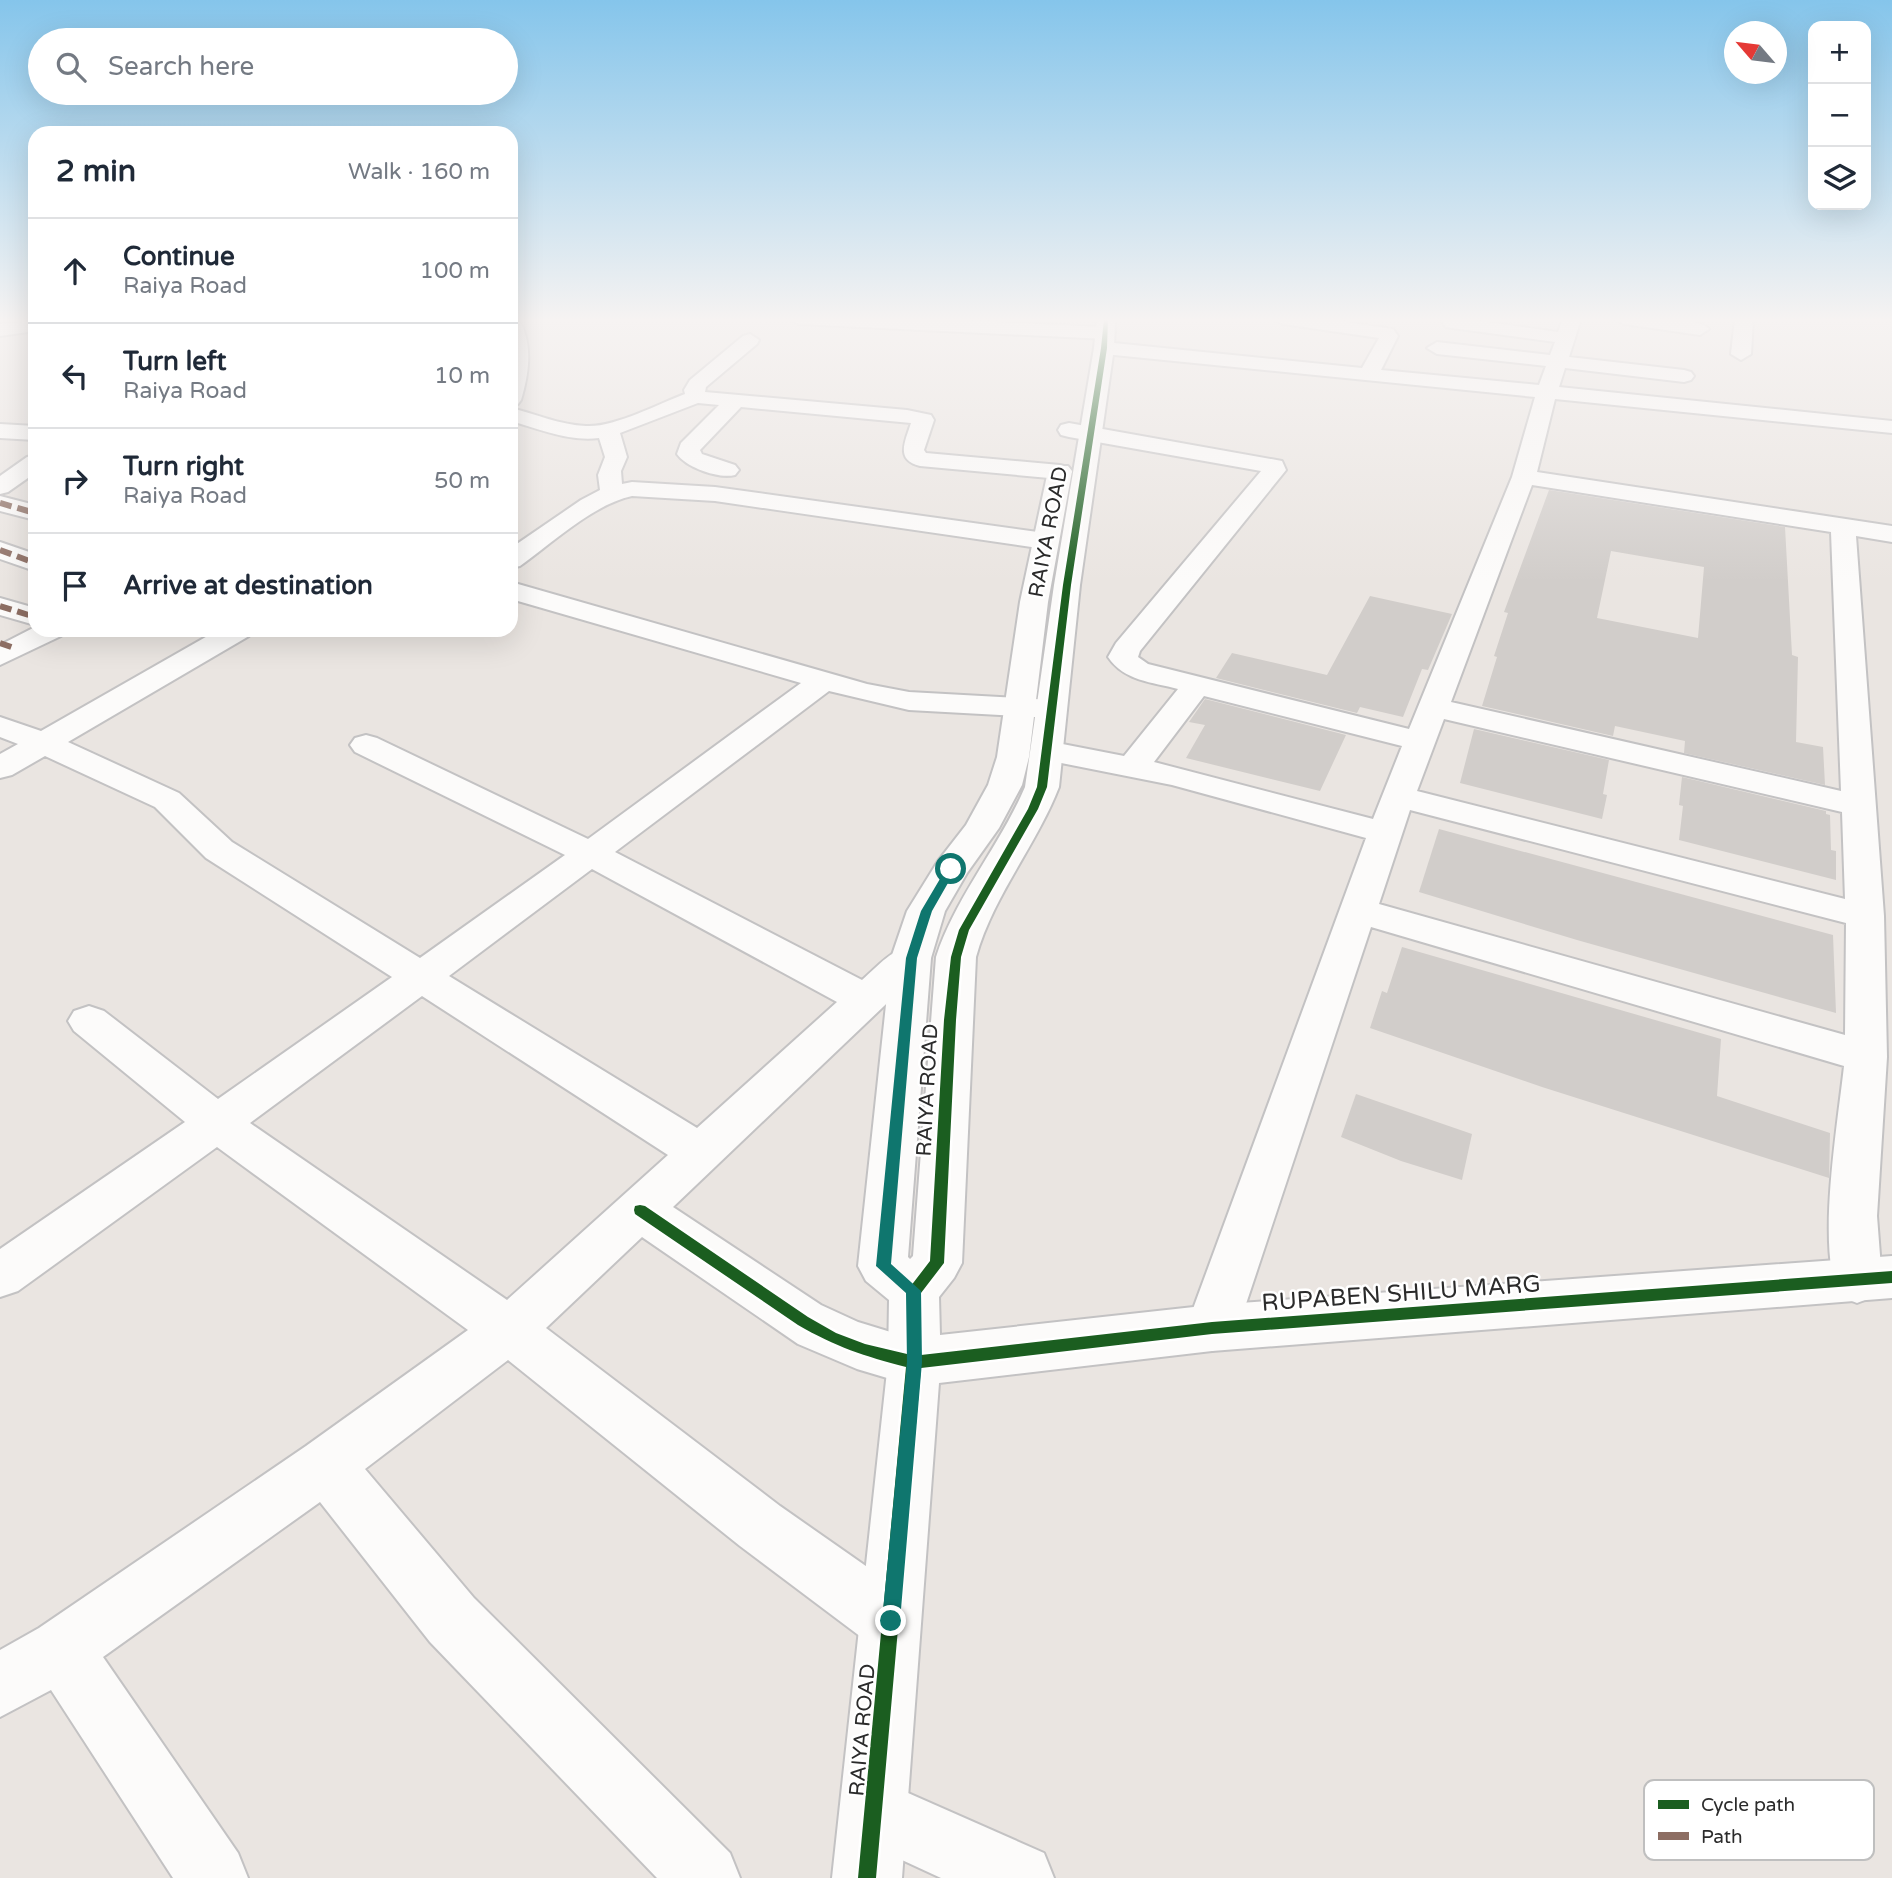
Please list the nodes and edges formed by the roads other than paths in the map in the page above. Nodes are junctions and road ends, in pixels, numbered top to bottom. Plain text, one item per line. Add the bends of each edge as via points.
1 (670, 407) edge
2 (729, 407) edge
3 (799, 407) edge
4 (1084, 407) edge
5 (1543, 407) edge
6 (1691, 407) edge
7 (518, 416) edge
8 (1892, 427) edge
9 (608, 430) junction
10 (0, 431) edge
11 (28, 431) edge
12 (1080, 431) junction
13 (727, 470) dead end
14 (1060, 472) junction
15 (1524, 477) junction
16 (613, 493) junction
17 (0, 503) edge
18 (28, 511) edge
19 (1843, 528) junction
20 (1892, 534) edge
21 (1045, 541) junction
22 (0, 550) edge
23 (518, 555) edge
24 (28, 560) edge
25 (518, 592) edge
26 (0, 606) edge
27 (28, 615) edge
28 (34, 637) edge
29 (225, 637) edge
30 (5, 649) edge
31 (822, 682) junction
32 (1197, 685) junction
33 (1434, 707) junction
34 (1036, 708) junction
35 (0, 726) edge
36 (1420, 741) junction
37 (44, 743) junction
38 (366, 745) dead end
39 (1047, 751) junction
40 (0, 768) edge
41 (1133, 768) junction
42 (1398, 796) junction
43 (1857, 805) junction
44 (1385, 834) junction
45 (591, 854) junction
46 (1359, 911) junction
47 (1866, 916) junction
48 (911, 958) junction
49 (421, 977) junction
50 (866, 1000) junction
51 (89, 1021) dead end
52 (1866, 1057) junction
53 (218, 1124) junction
54 (702, 1154) junction
55 (640, 1210) junction
56 (0, 1276) edge
57 (1875, 1279) edge
58 (914, 1291) junction
59 (1212, 1328) junction
60 (509, 1330) junction
61 (914, 1362) junction
62 (326, 1465) junction
63 (891, 1621) junction
64 (61, 1650) junction
65 (0, 1685) edge
66 (874, 1812) junction
67 (214, 1878) edge
68 (705, 1878) edge
69 (867, 1878) edge
70 (1019, 1878) edge

1 - 9 street
2 - 13 street via 688,454
3 - 14 street via 916,417 923,420 913,450 920,458
4 - 12 street, RAIYA ROAD
5 - 15 street
6 - 8 street
7 - 9 street via 572,432
9 - 16 street via 616,457 608,481
10 - 11 street
12 - 14 street, RAIYA ROAD
12 - 32 street via 1274,466 1123,657 1138,670
12 - 34 street, RAIYA ROAD via 1067,585
14 - 21 street, RAIYA ROAD
15 - 19 street
15 - 33 street
16 - 21 street via 653,488 715,494
16 - 23 street
17 - 18 street
19 - 20 street
19 - 43 street
21 - 34 street, RAIYA ROAD
22 - 24 street
25 - 31 street
26 - 27 street
28 - 30 street
29 - 37 street
31 - 34 street via 909,701
31 - 45 street
32 - 36 street
32 - 41 street
33 - 36 street
33 - 43 street
34 - 39 street, RAIYA ROAD
34 - 48 street, RAIYA ROAD via 982,828 926,911
35 - 37 street
36 - 42 street
37 - 40 street
37 - 49 street via 167,800 219,850
38 - 45 street
39 - 41 street
39 - 58 street, RAIYA ROAD via 1042,787 1033,809 964,930 956,957 937,1263
41 - 44 street via 1237,791
42 - 44 street
42 - 47 street
43 - 47 street
44 - 46 street
45 - 49 street
45 - 50 street
46 - 52 street
46 - 59 street
47 - 52 street
48 - 50 street
48 - 58 street, RAIYA ROAD via 883,1266
49 - 53 street
49 - 54 street
50 - 54 street
51 - 53 street
52 - 57 street via 1853,1216
53 - 56 street
53 - 60 street
54 - 55 street
55 - 60 street
55 - 61 street via 831,1337
57 - 59 street, RUPABEN SHILU MARG
58 - 61 street, RAIYA ROAD
59 - 61 street, RUPABEN SHILU MARG
60 - 62 street
60 - 63 street via 760,1526
61 - 63 street, RAIYA ROAD
62 - 64 street
62 - 68 street via 452,1620
63 - 66 street, RAIYA ROAD
64 - 65 street
64 - 67 street
66 - 69 street, RAIYA ROAD
66 - 70 street

